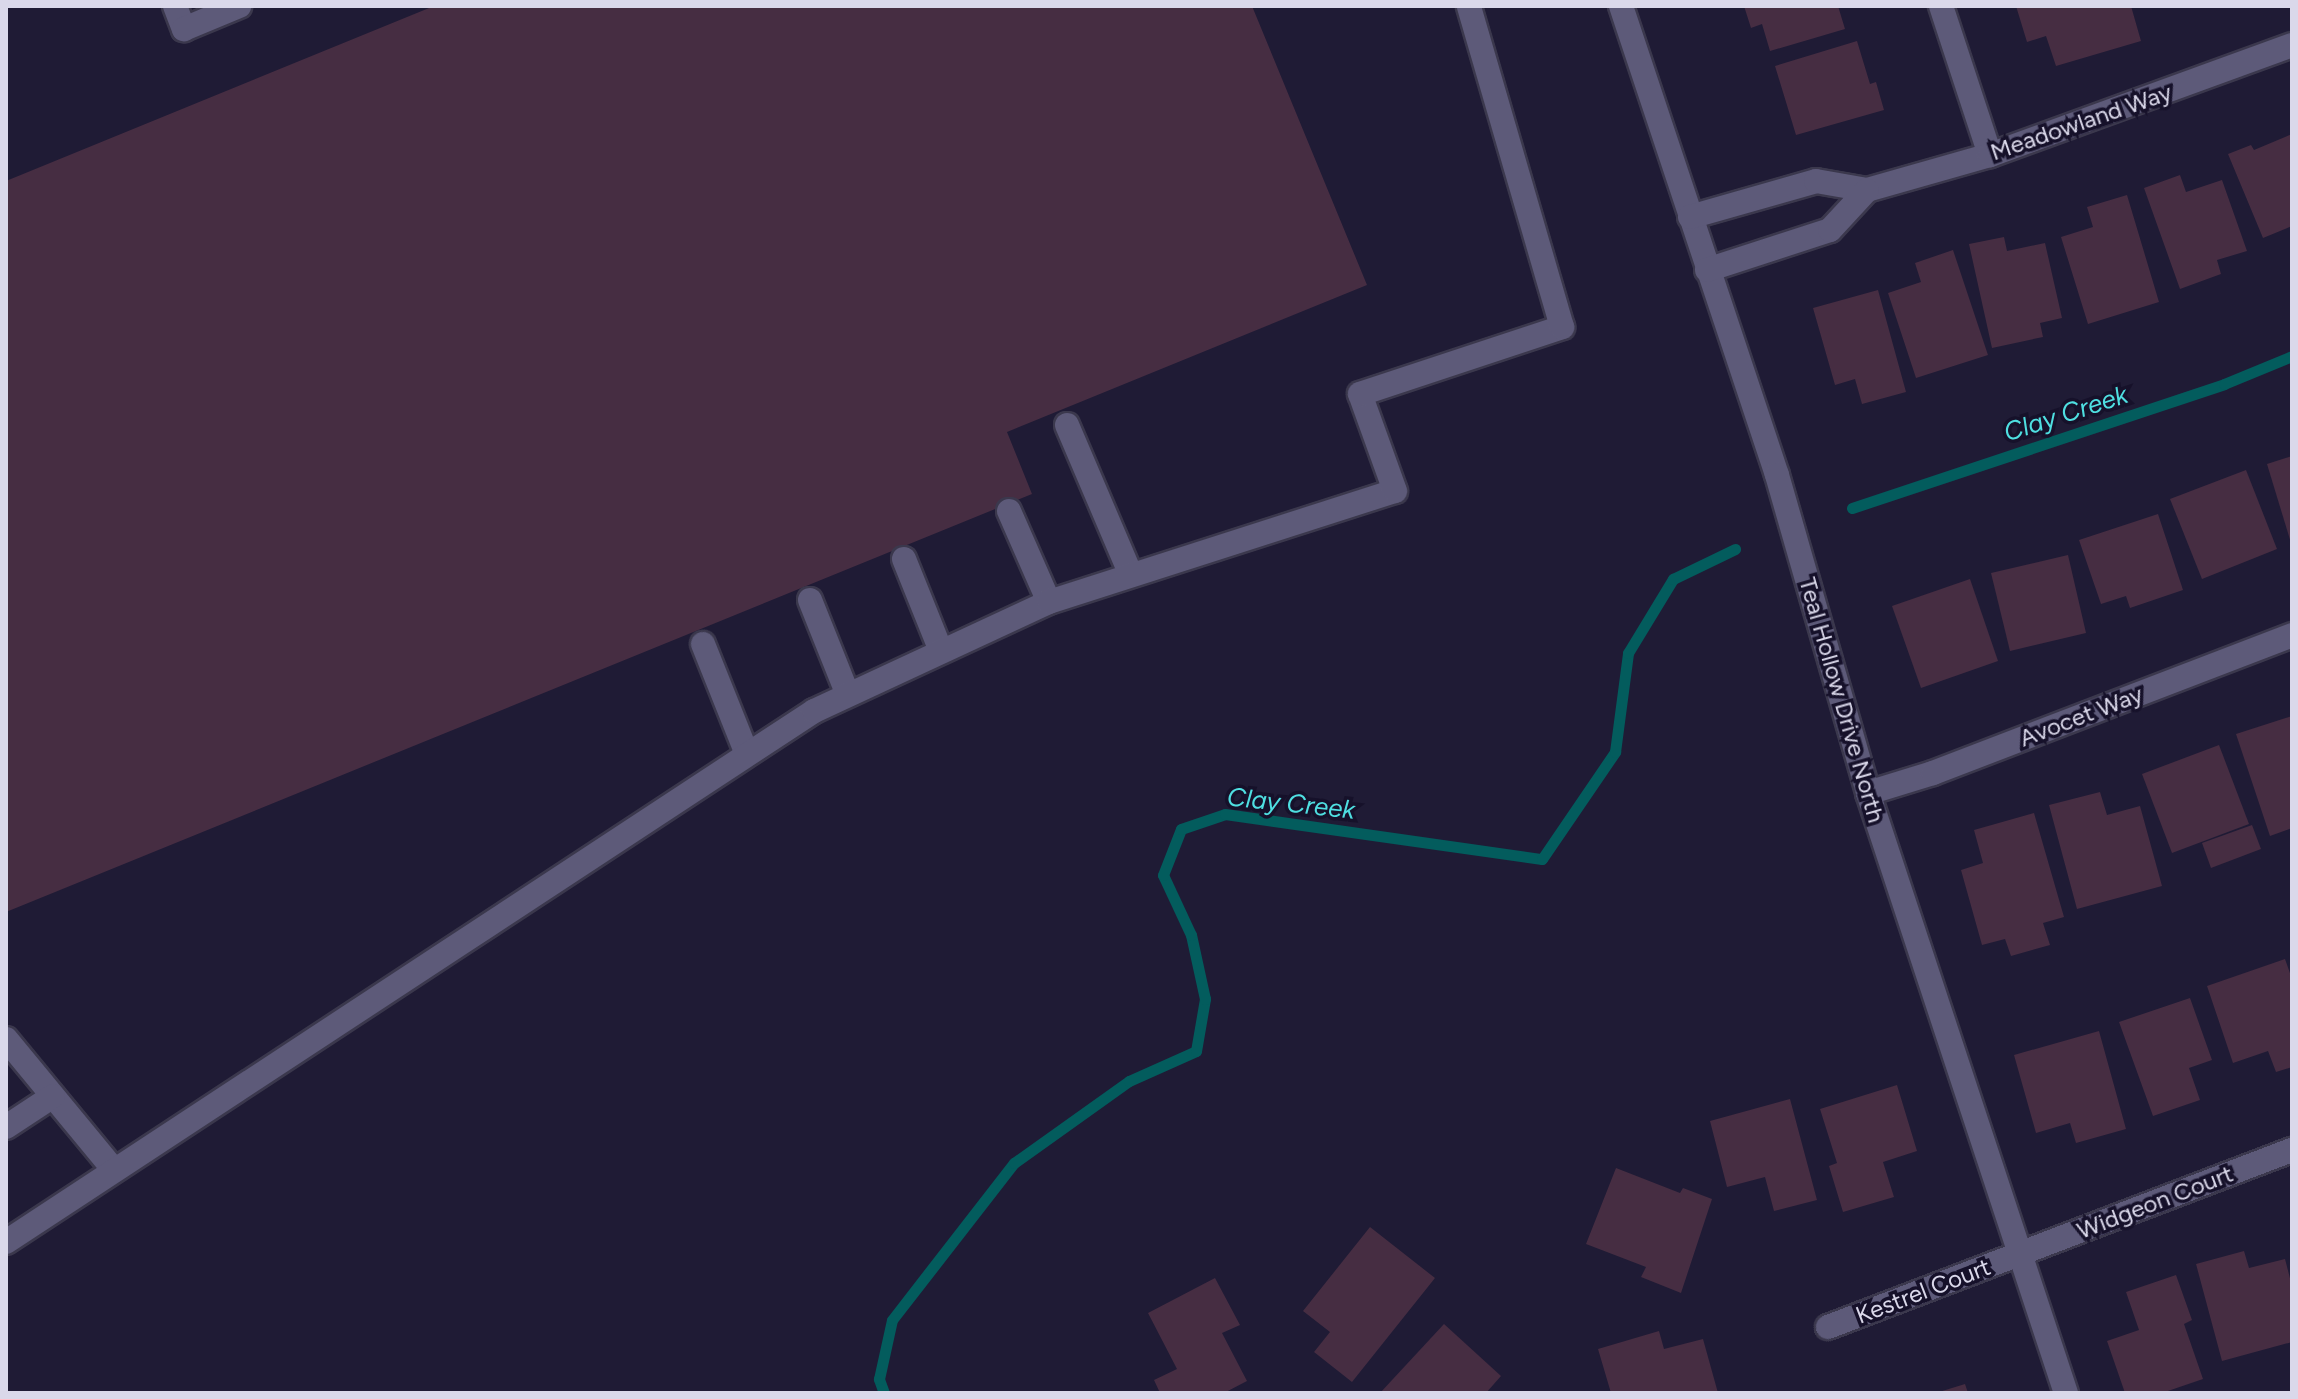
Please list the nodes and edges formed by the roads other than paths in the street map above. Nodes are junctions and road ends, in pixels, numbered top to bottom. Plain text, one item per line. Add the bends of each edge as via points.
1 (175, 6) edge
2 (239, 6) edge
3 (1469, 6) edge
4 (1621, 6) edge
5 (1941, 6) edge
6 (2292, 45) edge
7 (1990, 155) junction
8 (1867, 190) junction
9 (1690, 217) junction
10 (1707, 270) junction
11 (1067, 425) dead end
12 (1009, 511) dead end
13 (904, 559) dead end
14 (1131, 575) junction
15 (810, 600) dead end
16 (1049, 602) junction
17 (2292, 635) edge
18 (703, 644) dead end
19 (941, 651) junction
20 (848, 695) junction
21 (747, 754) junction
22 (1868, 793) junction
23 (6, 1039) edge
24 (53, 1096) junction
25 (6, 1127) edge
26 (2292, 1150) edge
27 (114, 1170) junction
28 (6, 1242) edge
29 (2018, 1254) junction
30 (1828, 1327) dead end
31 (2066, 1393) edge

1 - 2 street via 184,29
3 - 14 street via 1562,327 1360,394 1395,491
4 - 9 street, Teal Hollow Drive North
5 - 7 street
6 - 7 street, Meadowland Way
7 - 8 street, Meadowland Way
8 - 9 street, Meadowland Way via 1816,181
8 - 10 street via 1830,230
9 - 10 street, Teal Hollow Drive North
10 - 22 street, Teal Hollow Drive North via 1777,475
11 - 14 street
12 - 16 street
13 - 19 street
14 - 16 street
15 - 20 street
16 - 19 street
17 - 22 street, Avocet Way
18 - 21 street
19 - 20 street
20 - 21 street
21 - 27 street
22 - 29 street, Teal Hollow Drive North
23 - 24 street
24 - 25 street
24 - 27 street
26 - 29 street, Widgeon Court
27 - 28 street
29 - 30 street, Kestrel Court
29 - 31 street, Teal Hollow Drive North

